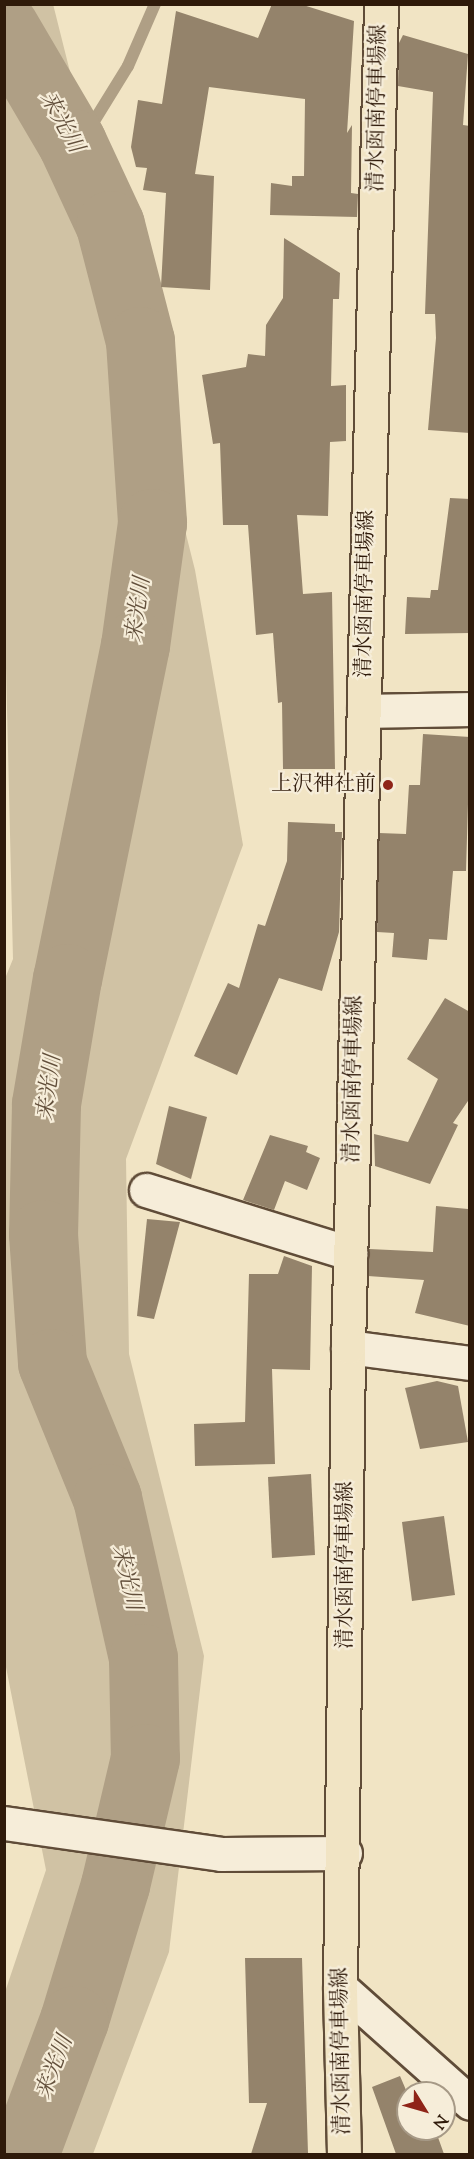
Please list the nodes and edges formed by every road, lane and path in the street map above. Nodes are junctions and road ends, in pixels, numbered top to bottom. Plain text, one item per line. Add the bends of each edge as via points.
1 (381, 4) edge
2 (470, 709) edge
3 (363, 711) junction
4 (146, 1190) dead end
5 (350, 1253) junction
6 (348, 1347) junction
7 (470, 1363) edge
8 (4, 1823) edge
9 (345, 1853) junction
10 (340, 1987) junction
11 (470, 2103) edge
12 (344, 2154) edge

1 - 3 main road, 清水函南停車場線
2 - 3 street
3 - 5 main road, 清水函南停車場線
4 - 5 street
5 - 6 main road, 清水函南停車場線
6 - 7 street
6 - 9 main road, 清水函南停車場線
8 - 9 street via 221,1854
9 - 10 main road, 清水函南停車場線
10 - 11 street
10 - 12 main road, 清水函南停車場線

